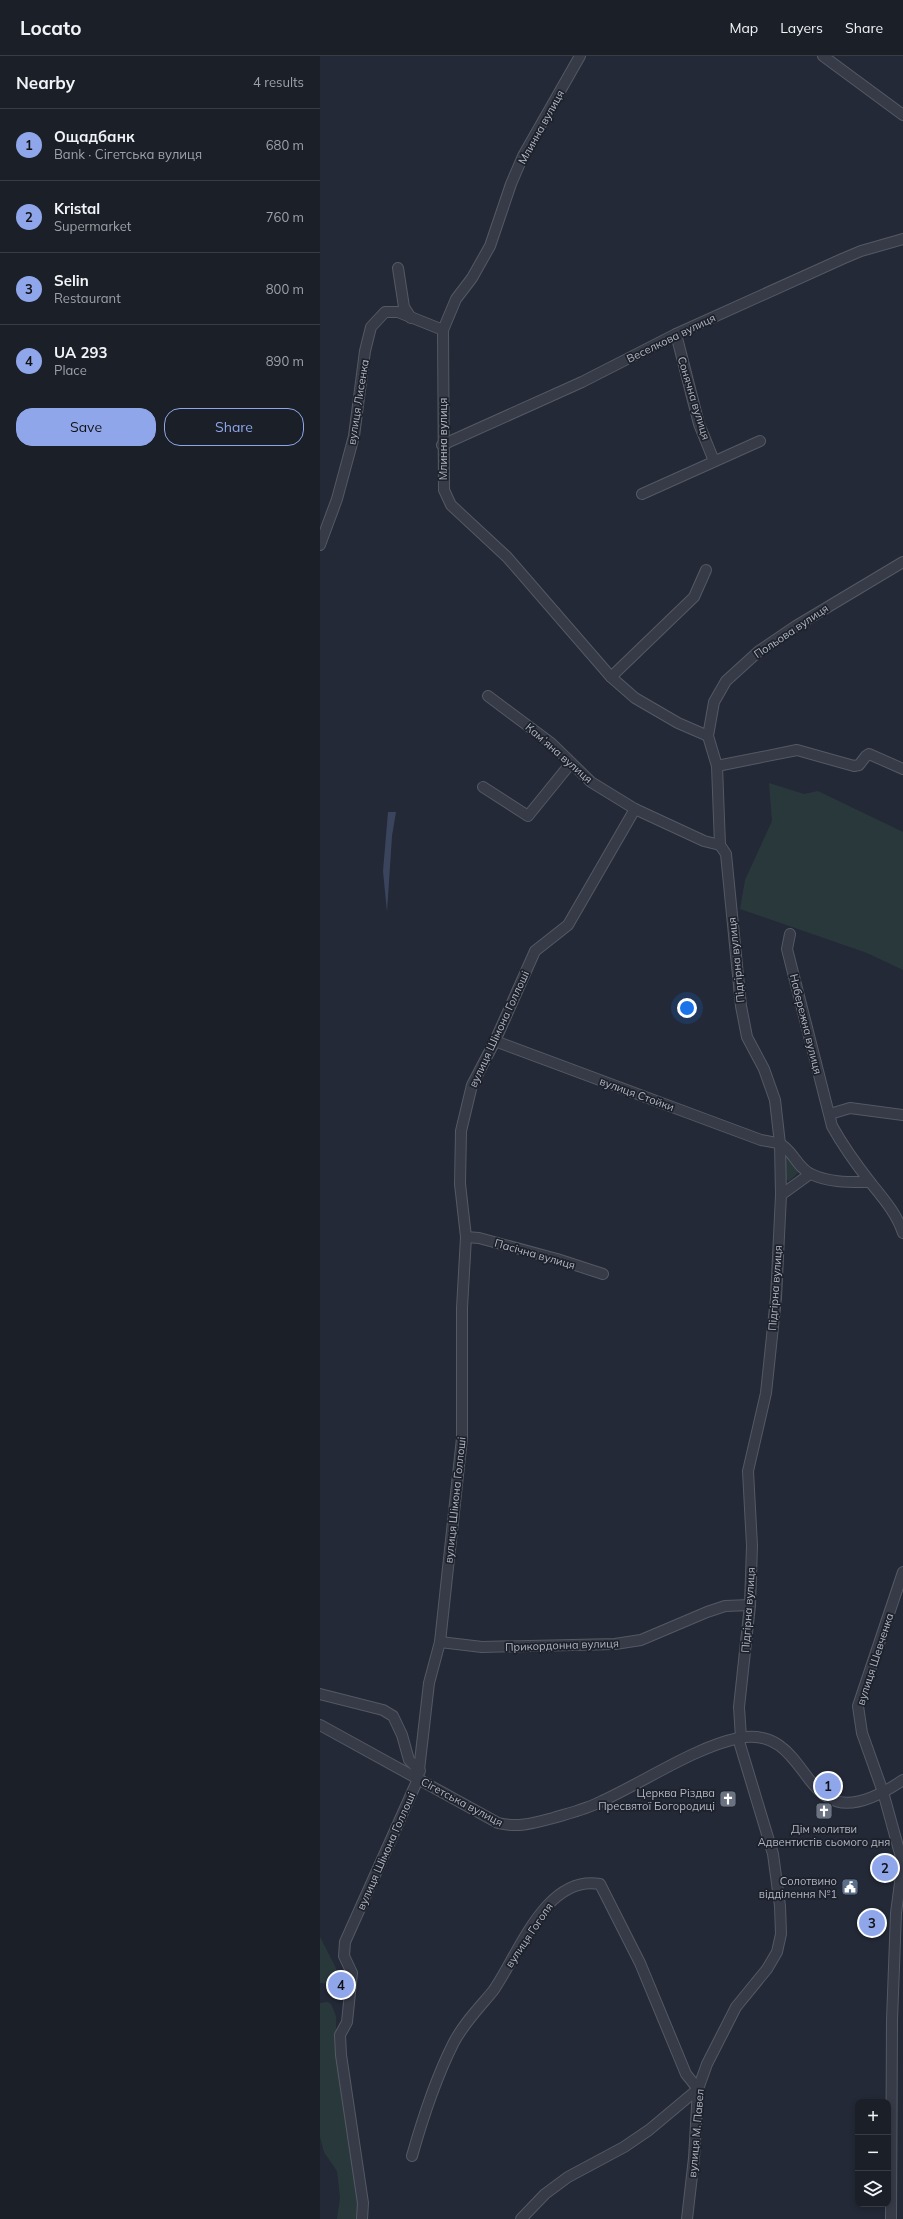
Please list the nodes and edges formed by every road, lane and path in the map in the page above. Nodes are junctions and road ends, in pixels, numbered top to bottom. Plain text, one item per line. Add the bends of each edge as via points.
1 (580, 56) edge
2 (823, 56) edge
3 (903, 115) edge
4 (903, 239) edge
5 (398, 268) dead end
6 (411, 318) junction
7 (442, 330) junction
8 (676, 334) junction
9 (760, 441) dead end
10 (442, 445) junction
11 (714, 461) junction
12 (642, 494) dead end
13 (320, 545) edge
14 (903, 562) edge
15 (706, 570) dead end
16 (611, 677) junction
17 (488, 696) dead end
18 (708, 736) junction
19 (570, 763) junction
20 (717, 766) junction
21 (903, 768) edge
22 (483, 787) dead end
23 (635, 808) junction
24 (720, 845) junction
25 (790, 934) dead end
26 (495, 1041) junction
27 (830, 1114) junction
28 (903, 1116) edge
29 (780, 1144) junction
30 (810, 1174) junction
31 (870, 1182) junction
32 (781, 1195) junction
33 (903, 1233) edge
34 (466, 1237) junction
35 (604, 1274) dead end
36 (903, 1572) edge
37 (750, 1605) junction
38 (440, 1642) junction
39 (320, 1694) edge
40 (320, 1725) edge
41 (739, 1738) junction
42 (419, 1775) junction
43 (903, 1780) edge
44 (883, 1792) junction
45 (903, 1860) edge
46 (899, 1913) edge
47 (698, 2089) junction
48 (412, 2156) dead end
49 (889, 2218) edge
50 (362, 2219) edge
51 (521, 2219) edge
52 (687, 2219) edge

1 - 7 street, Млинна вулиця via 524,156 511,184 490,246 472,278 456,299
2 - 3 street
4 - 8 street, Веселкова вулиця via 849,257
5 - 6 street via 404,307
6 - 7 street, вулиця Лисенка
6 - 13 street, вулиця Лисенка via 398,312 385,312 371,327 365,351 354,436 338,499
7 - 10 street, Млинна вулиця
8 - 10 street, Веселкова вулиця via 582,382
8 - 11 street, Сонячна вулиця via 699,424
9 - 11 street
10 - 16 street, Млинна вулиця via 444,490 450,505 507,557
11 - 12 street
14 - 18 street, Польова вулиця via 759,651 726,681 714,702
15 - 16 street via 694,597
16 - 18 street, Млинна вулиця via 635,698
17 - 19 street, Камʼяна вулиця via 551,743
18 - 20 street, Польова вулиця
19 - 22 street via 528,816
19 - 23 street, Камʼяна вулиця via 591,782
20 - 21 street via 797,750 854,766 859,765 869,754
20 - 24 street, Польова вулиця
23 - 24 street, Камʼяна вулиця via 704,841
23 - 26 street, вулиця Шімона Голлоші via 568,925 535,951
24 - 29 street, Підгірна вулиця via 726,854 740,1006 748,1037 764,1069 775,1100
25 - 27 street, Набережна вулиця via 787,949
26 - 29 street, вулиця Стойки via 761,1140
26 - 34 street, вулиця Шімона Голлоші via 472,1085 461,1131 460,1184
27 - 28 street via 850,1108
27 - 31 street, Набережна вулиця via 832,1126 844,1147
29 - 30 street via 797,1164
29 - 32 street, Підгірна вулиця
30 - 31 street via 826,1179
30 - 32 street
31 - 33 street, Набережна вулиця via 884,1199
32 - 37 street, Підгірна вулиця via 776,1298 766,1392 748,1470 752,1546
34 - 35 street, Пасічна вулиця via 479,1238
34 - 38 street, вулиця Шімона Голлоші via 462,1308 462,1438
36 - 44 street, вулиця Шевченка via 858,1706 862,1733
37 - 38 street, Прикордонна вулиця via 726,1606 641,1640 615,1644 482,1647
37 - 41 street, Підгірна вулиця via 739,1707
38 - 42 street, вулиця Шімона Голлоші via 429,1683
39 - 42 street via 383,1710 393,1716 409,1760
40 - 42 street, Сігетська вулиця
41 - 42 street, Сігетська вулиця via 676,1763 602,1802 527,1826 498,1823
41 - 44 street, Сігетська вулиця via 761,1736 771,1739 784,1748 825,1797 836,1802 857,1802
41 - 47 street, вулиця М. Павел via 773,1854 781,1934 777,1952 736,2008 707,2064
42 - 50 street, вулиця Шімона Голлоші via 345,1942 344,1956 352,1973 352,1980 347,2022 340,2035 341,2055 363,2202
43 - 44 street, Сігетська вулиця
44 - 45 street, вулиця Шевченка
45 - 46 street
46 - 49 street via 892,2020
47 - 48 street, вулиця Гоголя via 686,2074 640,1963 604,1887 594,1883 581,1884 551,1900 541,1912 493,1990 454,2042 437,2077
47 - 51 street via 649,2130 624,2147 568,2177 545,2194
47 - 52 street, вулиця М. Павел

